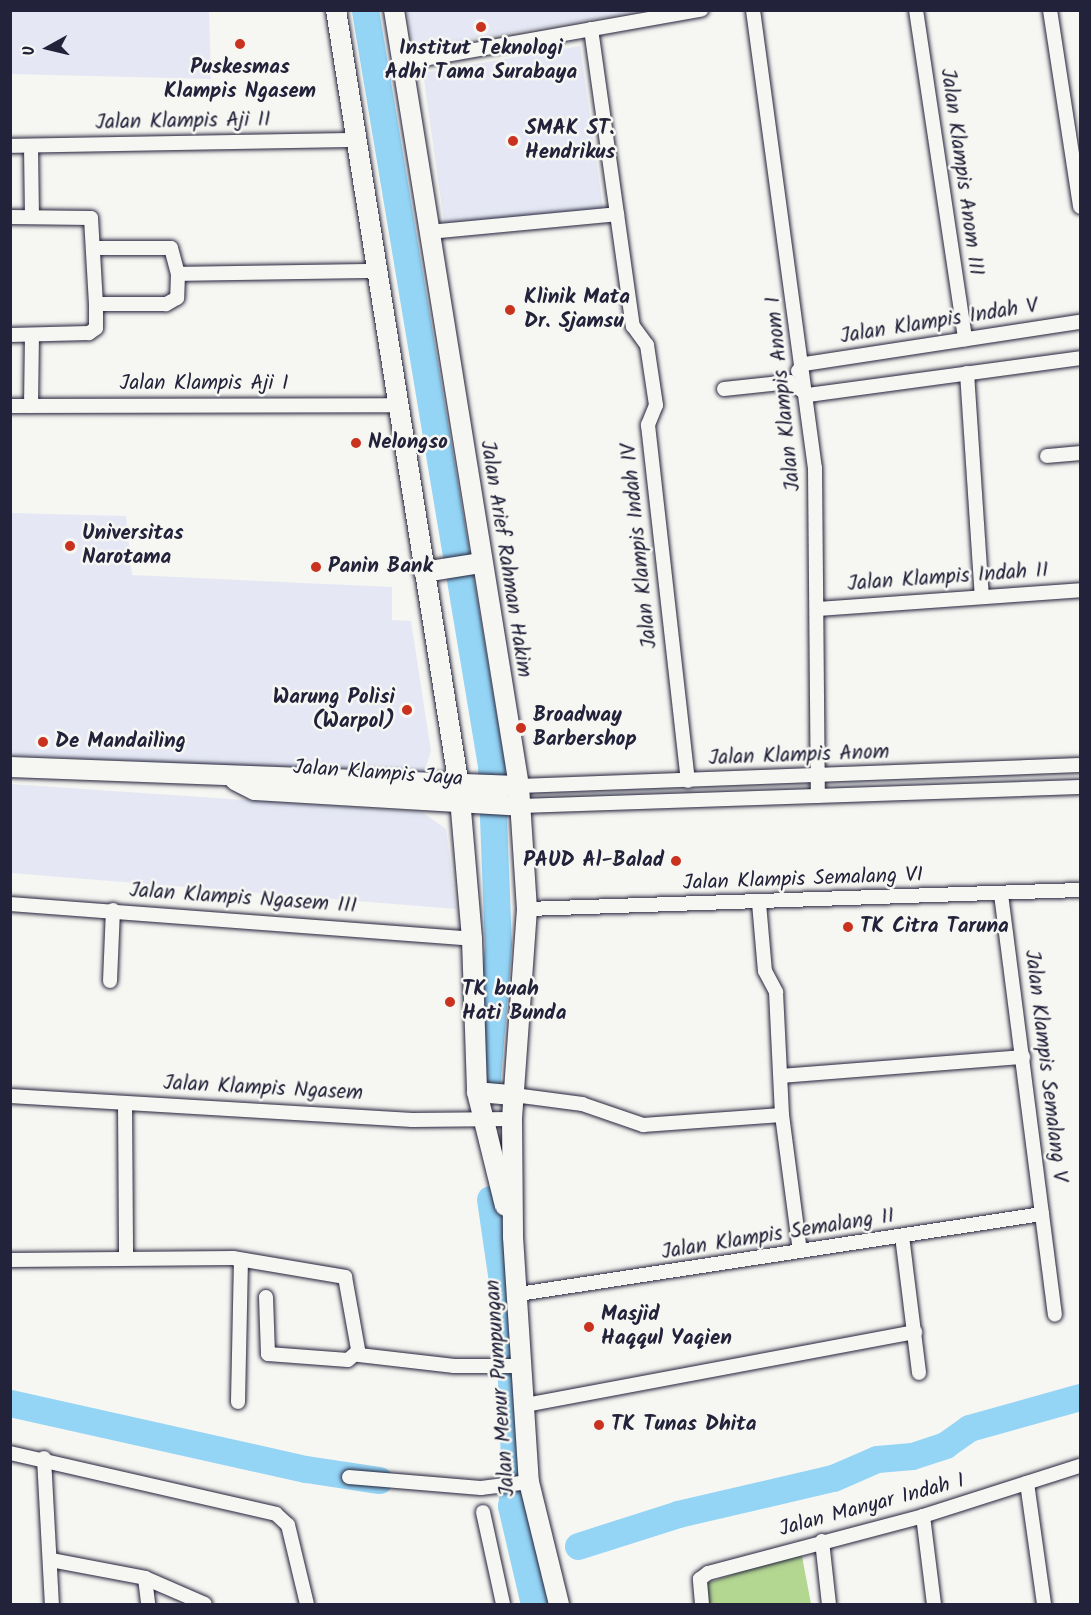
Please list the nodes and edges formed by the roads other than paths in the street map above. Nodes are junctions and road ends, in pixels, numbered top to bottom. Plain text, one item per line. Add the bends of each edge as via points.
1 (336, 10) edge
2 (394, 10) edge
3 (701, 10) edge
4 (753, 10) edge
5 (916, 10) edge
6 (1050, 10) edge
7 (591, 29) junction
8 (402, 63) junction
9 (357, 140) junction
10 (10, 146) edge
11 (31, 146) junction
12 (1080, 207) edge
13 (617, 214) junction
14 (32, 216) junction
15 (10, 217) edge
16 (428, 232) junction
17 (95, 248) junction
18 (376, 271) junction
19 (178, 274) junction
20 (96, 304) junction
21 (1080, 322) edge
22 (10, 335) edge
23 (32, 335) junction
24 (965, 339) junction
25 (1080, 358) edge
26 (804, 364) junction
27 (967, 373) junction
28 (790, 381) junction
29 (724, 389) dead end
30 (808, 395) junction
31 (397, 405) junction
32 (10, 406) edge
33 (31, 406) junction
34 (1080, 453) edge
35 (1047, 456) dead end
36 (481, 563) junction
37 (428, 572) junction
38 (1080, 591) edge
39 (982, 596) junction
40 (818, 609) junction
41 (1080, 765) edge
42 (10, 767) edge
43 (818, 776) junction
44 (688, 781) junction
45 (569, 783) junction
46 (1080, 787) edge
47 (818, 795) junction
48 (465, 796) junction
49 (513, 797) junction
50 (572, 806) junction
51 (1080, 890) edge
52 (1001, 894) junction
53 (759, 903) junction
54 (10, 904) edge
55 (527, 909) junction
56 (113, 910) junction
57 (472, 939) junction
58 (110, 981) dead end
59 (1023, 1058) junction
60 (781, 1077) junction
61 (477, 1092) junction
62 (514, 1095) junction
63 (10, 1096) edge
64 (125, 1103) junction
65 (782, 1115) junction
66 (483, 1117) junction
67 (512, 1119) junction
68 (1042, 1214) junction
69 (513, 1236) junction
70 (902, 1236) junction
71 (800, 1251) junction
72 (126, 1258) junction
73 (10, 1260) edge
74 (241, 1260) junction
75 (519, 1294) junction
76 (266, 1297) dead end
77 (1055, 1315) dead end
78 (915, 1332) junction
79 (356, 1353) junction
80 (515, 1367) junction
81 (919, 1373) dead end
82 (238, 1402) dead end
83 (525, 1405) junction
84 (10, 1453) edge
85 (44, 1458) junction
86 (1080, 1466) edge
87 (349, 1477) dead end
88 (1027, 1483) junction
89 (522, 1484) junction
90 (483, 1512) dead end
91 (923, 1516) junction
92 (822, 1541) junction
93 (51, 1560) junction
94 (145, 1578) junction
95 (52, 1605) edge
96 (148, 1605) edge
97 (205, 1605) edge
98 (307, 1605) edge
99 (503, 1605) edge
100 (559, 1605) edge
101 (702, 1605) edge
102 (829, 1605) edge
103 (934, 1605) edge
104 (1044, 1605) edge

1 - 9 street
2 - 8 street, Jalan Arief Rahman Hakim
3 - 7 street
4 - 26 street, Jalan Klampis Anom I
5 - 24 street, Jalan Klampis Anom III
6 - 12 street
7 - 8 street
7 - 13 street, Jalan Klampis Indah IV
8 - 16 street, Jalan Arief Rahman Hakim
9 - 11 street, Jalan Klampis Aji II
9 - 18 street
10 - 11 street, Jalan Klampis Aji II
11 - 14 street
13 - 16 street
13 - 44 street, Jalan Klampis Indah IV via 633,326 647,345 656,405 648,424
14 - 15 street
14 - 17 street via 91,218
16 - 36 street, Jalan Arief Rahman Hakim
17 - 19 street via 171,248
17 - 20 street
18 - 19 street
18 - 31 street
19 - 20 street via 172,302
20 - 23 street via 93,332
21 - 24 street, Jalan Klampis Indah V
22 - 23 street
23 - 33 street
24 - 26 street, Jalan Klampis Indah V
25 - 27 street
26 - 28 street
26 - 30 street, Jalan Klampis Anom I
27 - 30 street
27 - 39 street
28 - 29 street
28 - 30 street
30 - 40 street, Jalan Klampis Anom I via 815,468
31 - 33 street, Jalan Klampis Aji I
31 - 37 street
32 - 33 street, Jalan Klampis Aji I
34 - 35 street
36 - 37 street
36 - 49 street, Jalan Arief Rahman Hakim
37 - 48 street
38 - 39 street, Jalan Klampis Indah II
39 - 40 street, Jalan Klampis Indah II
40 - 43 street, Jalan Klampis Anom I
41 - 43 street, Jalan Klampis Anom
42 - 48 street, Jalan Klampis Jaya via 235,780 255,790
43 - 44 street, Jalan Klampis Anom
43 - 47 street, Jalan Klampis Anom I
44 - 45 street, Jalan Klampis Anom
45 - 49 street, Jalan Klampis Anom
45 - 50 street
46 - 47 street, Jalan Klampis Anom
47 - 50 street, Jalan Klampis Anom
48 - 49 street, Jalan Klampis Jaya
48 - 57 street
49 - 50 street, Jalan Klampis Anom
49 - 55 street, Jalan Arief Rahman Hakim
51 - 52 street, Jalan Klampis Semalang VI
52 - 53 street, Jalan Klampis Semalang VI
52 - 59 street, Jalan Klampis Semalang V
53 - 55 street, Jalan Klampis Semalang VI
53 - 60 street via 765,971 776,992
54 - 56 street, Jalan Klampis Ngasem III
55 - 62 street, Jalan Arief Rahman Hakim
56 - 57 street, Jalan Klampis Ngasem III
56 - 58 street
57 - 61 street
59 - 60 street
59 - 68 street, Jalan Klampis Semalang V
60 - 65 street
61 - 62 street
61 - 66 street
62 - 65 street via 582,1104 644,1125
62 - 67 street, Jalan Arief Rahman Hakim
63 - 64 street, Jalan Klampis Ngasem
64 - 66 street, Jalan Klampis Ngasem via 412,1120
64 - 72 street
65 - 71 street
66 - 67 street, Jalan Klampis Ngasem
66 - 69 street, Jalan Menur Pumpungan
67 - 69 street, Jalan Menur Pumpungan
68 - 70 street, Jalan Klampis Semalang II
68 - 77 street, Jalan Klampis Semalang V
69 - 75 street, Jalan Menur Pumpungan
70 - 71 street, Jalan Klampis Semalang II
70 - 78 street
71 - 75 street, Jalan Klampis Semalang II
72 - 73 street
72 - 74 street
74 - 79 street via 345,1277 350,1284
74 - 82 street
75 - 80 street, Jalan Menur Pumpungan
76 - 79 street via 268,1354 348,1360
78 - 81 street
78 - 83 street
79 - 80 street via 364,1358
80 - 83 street, Jalan Menur Pumpungan
83 - 89 street, Jalan Menur Pumpungan
84 - 85 street
85 - 93 street
85 - 98 street via 281,1516
86 - 88 street, Jalan Manyar Indah I
87 - 89 street via 481,1488
88 - 91 street, Jalan Manyar Indah I
88 - 104 street
89 - 100 street, Jalan Menur Pumpungan
90 - 99 street
91 - 92 street, Jalan Manyar Indah I
91 - 103 street
92 - 101 street, Jalan Manyar Indah I via 708,1573 700,1579
92 - 102 street
93 - 94 street
93 - 95 street
94 - 96 street
94 - 97 street

